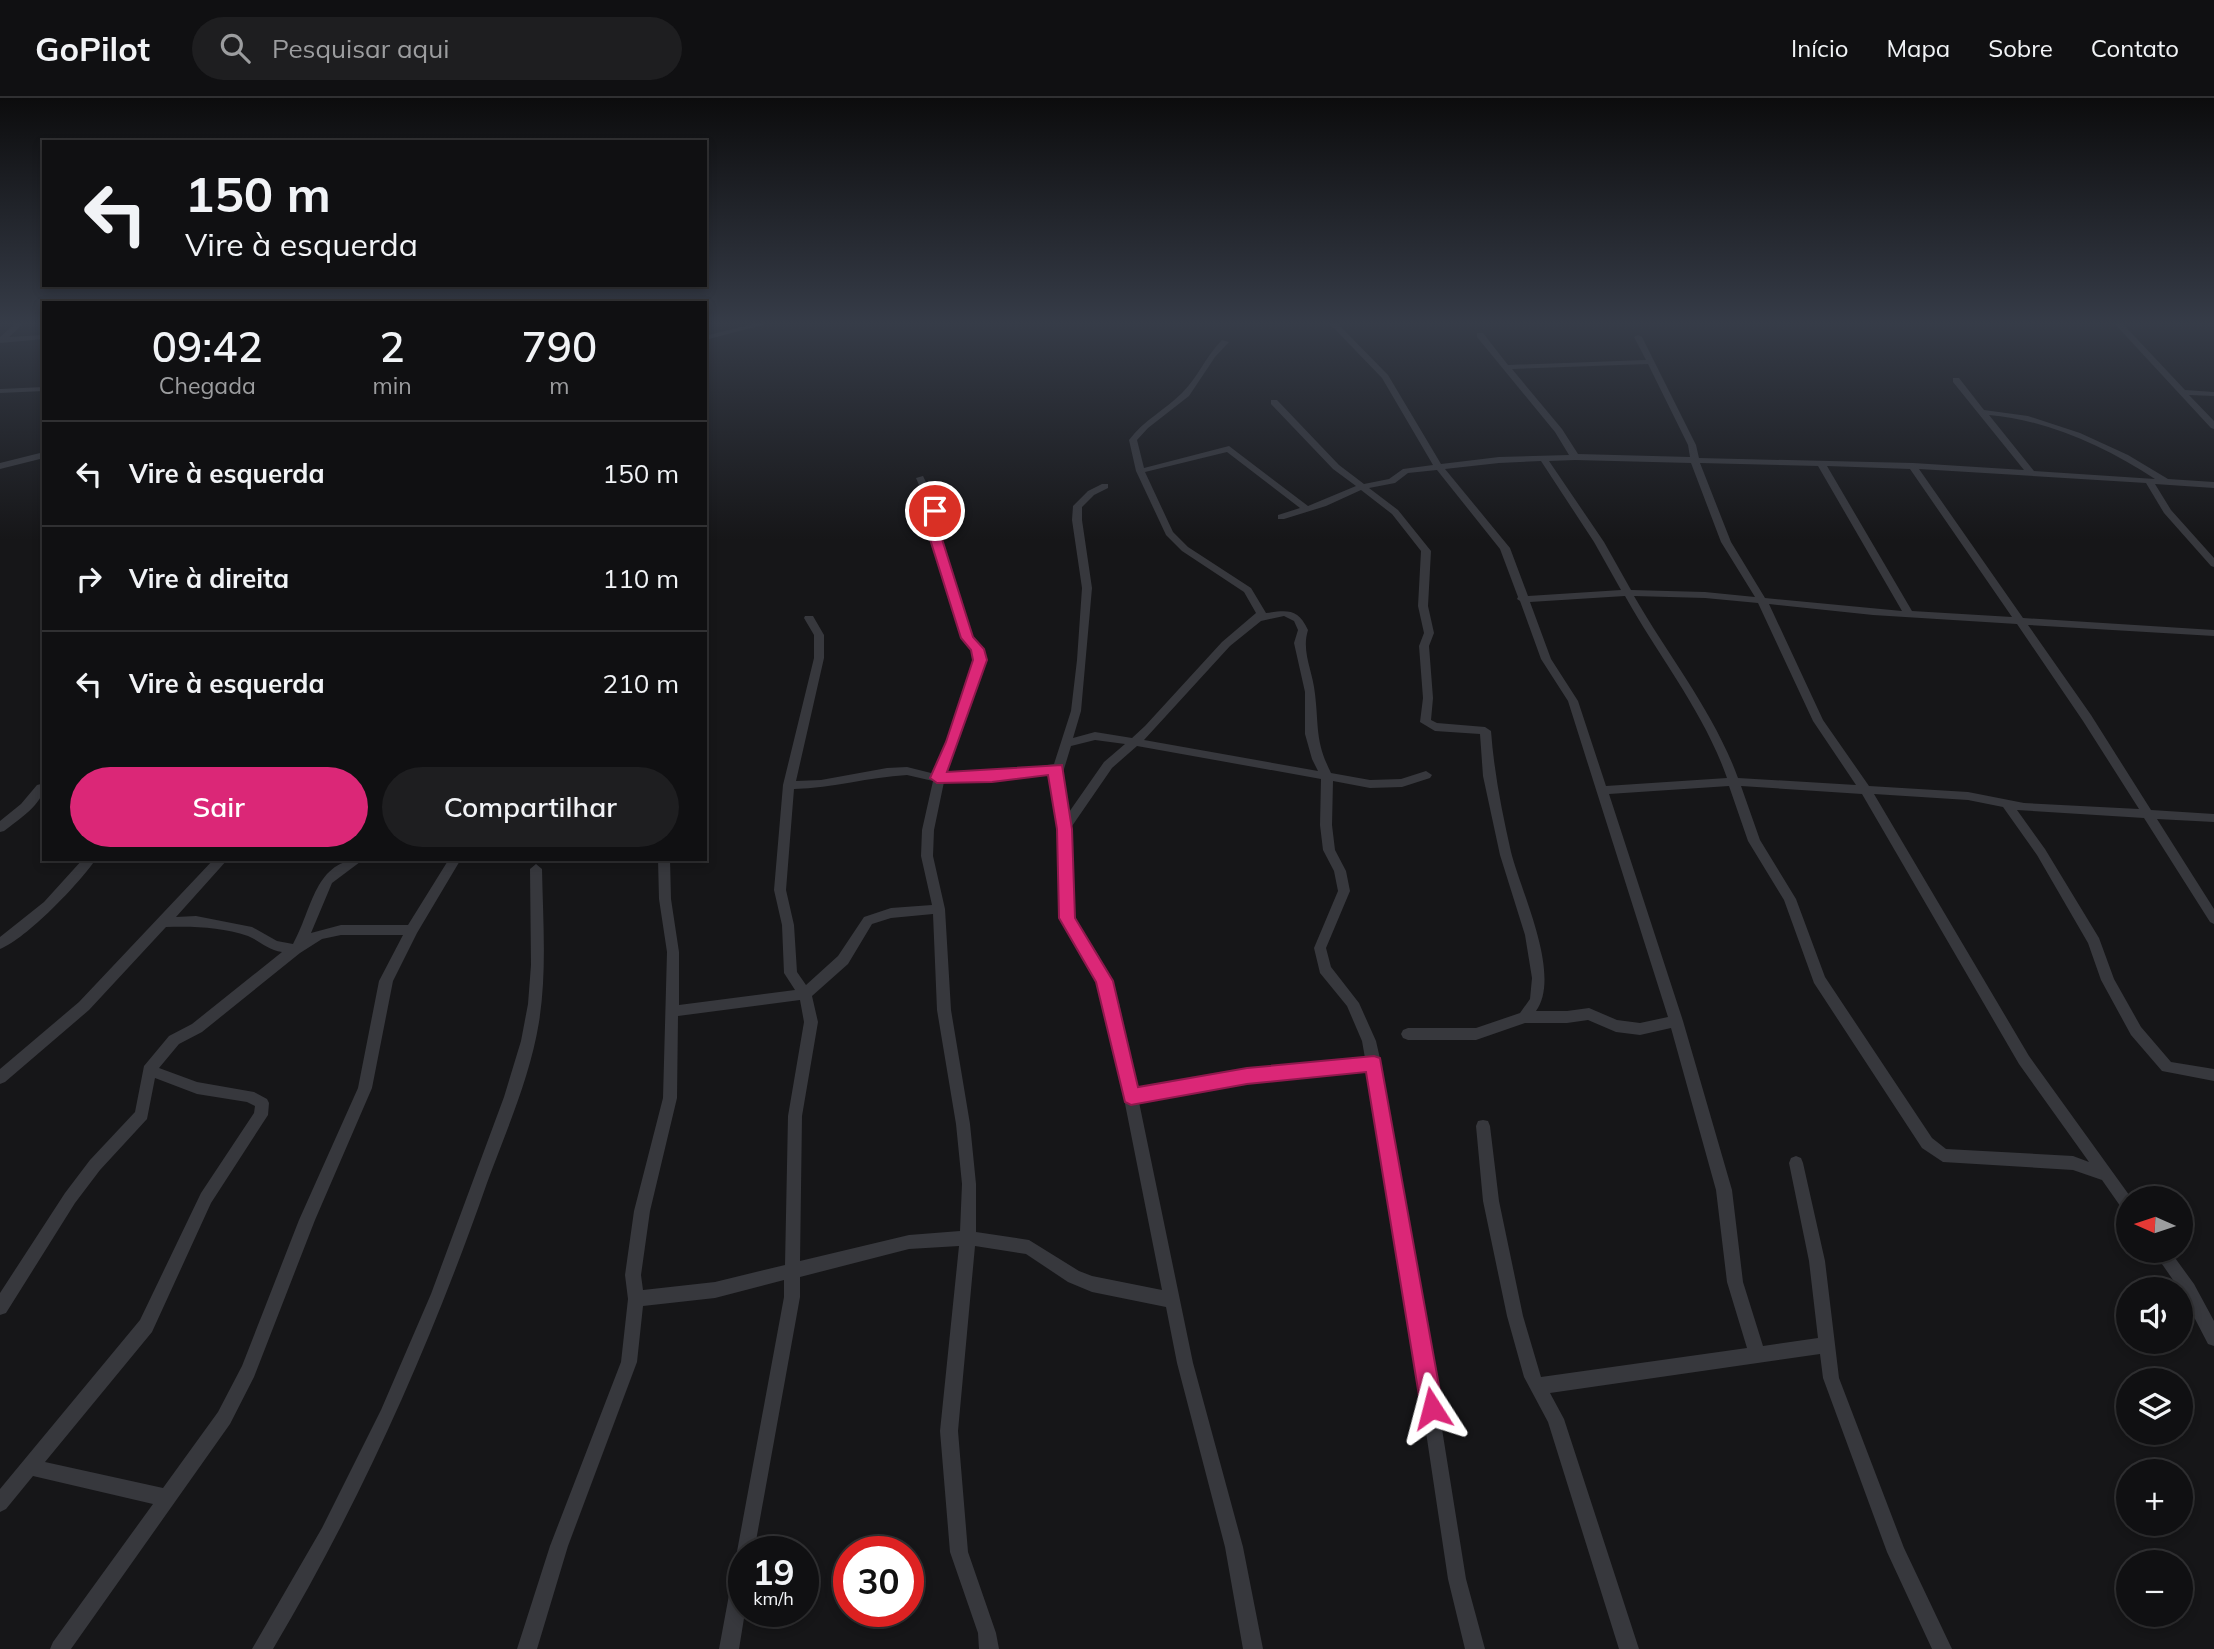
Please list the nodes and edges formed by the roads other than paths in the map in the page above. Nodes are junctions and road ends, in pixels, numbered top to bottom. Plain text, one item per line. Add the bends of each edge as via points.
1 (1184, 395) edge
2 (1396, 395) edge
3 (1530, 395) edge
4 (1667, 395) edge
5 (1969, 395) edge
6 (2187, 395) edge
7 (1274, 402) dead end
8 (1983, 412) junction
9 (2214, 426) edge
10 (42, 456) edge
11 (1575, 457) junction
12 (1544, 459) junction
13 (1695, 461) junction
14 (1821, 464) junction
15 (0, 466) edge
16 (1913, 466) junction
17 (1438, 467) junction
18 (1140, 471) junction
19 (2031, 473) junction
20 (920, 478) dead end
21 (2149, 481) junction
22 (2165, 482) junction
23 (2214, 485) edge
24 (1105, 486) dead end
25 (1361, 487) junction
26 (1307, 509) junction
27 (1281, 517) dead end
28 (2214, 564) edge
29 (1629, 593) junction
30 (1522, 598) junction
31 (1762, 601) junction
32 (1909, 614) junction
33 (809, 618) dead end
34 (1258, 618) junction
35 (2021, 621) junction
36 (2214, 634) edge
37 (1133, 742) junction
38 (1068, 743) junction
39 (1056, 768) junction
40 (1426, 775) dead end
41 (1327, 777) junction
42 (937, 778) junction
43 (1734, 782) junction
44 (789, 785) junction
45 (41, 788) dead end
46 (1865, 789) junction
47 (1601, 790) junction
48 (2007, 804) junction
49 (2146, 813) junction
50 (2214, 818) edge
51 (0, 828) edge
52 (1064, 829) junction
53 (88, 861) edge
54 (220, 861) edge
55 (355, 861) edge
56 (454, 861) edge
57 (664, 861) edge
58 (536, 869) dead end
59 (939, 909) junction
60 (2214, 919) edge
61 (164, 922) junction
62 (412, 930) junction
63 (0, 944) edge
64 (298, 947) junction
65 (805, 994) junction
66 (673, 1012) junction
67 (1525, 1017) junction
68 (1676, 1021) junction
69 (1408, 1034) dead end
70 (1374, 1063) junction
71 (149, 1070) junction
72 (2214, 1075) edge
73 (0, 1078) edge
74 (1131, 1097) junction
75 (1483, 1126) dead end
76 (1797, 1163) dead end
77 (2108, 1177) junction
78 (2116, 1188) edge
79 (968, 1238) junction
80 (2170, 1264) edge
81 (792, 1272) junction
82 (636, 1299) junction
83 (1172, 1300) junction
84 (0, 1307) edge
85 (2214, 1338) edge
86 (1826, 1345) junction
87 (1758, 1356) junction
88 (1538, 1386) junction
89 (31, 1467) junction
90 (167, 1498) junction
91 (0, 1503) edge
92 (748, 1536) edge
93 (733, 1627) edge
94 (60, 1649) edge
95 (262, 1649) edge
96 (527, 1649) edge
97 (729, 1649) edge
98 (989, 1649) edge
99 (1253, 1649) edge
100 (1475, 1649) edge
101 (1629, 1649) edge
102 (1942, 1649) edge

1 - 18 street via 1143,426 1133,440
2 - 17 street
3 - 11 street
4 - 13 street via 1692,445
5 - 8 street
6 - 9 street
7 - 25 street
8 - 19 street
8 - 22 street via 2031,418 2128,459
10 - 15 street
11 - 12 street
11 - 13 street
12 - 17 street
12 - 29 street
13 - 14 street
13 - 31 street via 1726,542
14 - 16 street
14 - 32 street
16 - 19 street
16 - 35 street
17 - 25 street via 1406,471 1392,481
17 - 30 street via 1505,548
18 - 26 street via 1229,449
18 - 34 street via 1169,533 1185,549 1248,590 1261,613
19 - 21 street
20 - 42 street via 935,511 936,539 967,638 980,660
21 - 22 street
21 - 28 street via 2167,511
22 - 23 street
24 - 38 street via 1078,506 1087,588 1076,710
25 - 26 street
25 - 67 street via 1395,512 1426,551 1425,722 1486,734 1489,776 1539,978 1537,1000
26 - 27 street
29 - 30 street
29 - 31 street
29 - 43 street via 1715,737
30 - 47 street via 1546,659 1573,701
31 - 32 street
31 - 46 street via 1818,721
32 - 35 street
33 - 44 street via 819,635 820,658
34 - 37 street via 1226,644
34 - 41 street via 1293,614 1303,630 1299,643 1310,692 1311,734
35 - 36 street
35 - 49 street
37 - 38 street via 1095,736
37 - 41 street
37 - 52 street via 1108,765
38 - 39 street
39 - 42 street via 992,777
39 - 52 street
40 - 41 street via 1381,784
41 - 70 street via 1329,850 1344,891 1320,948 1325,969 1352,1003
42 - 44 street via 907,771
42 - 59 street via 927,858
43 - 46 street
43 - 47 street
43 - 77 street via 1754,841 1790,898 1819,979 1927,1143 1943,1155 2073,1163
44 - 65 street via 780,890 791,973
45 - 51 street
46 - 48 street via 1968,796
46 - 77 street via 2024,1059
47 - 68 street
48 - 49 street
48 - 72 street via 2094,942 2108,980 2136,1031 2167,1067
49 - 50 street
49 - 60 street
52 - 74 street via 1067,918 1105,981
53 - 63 street via 39,916
54 - 61 street
55 - 64 street via 327,880
56 - 62 street
57 - 66 street via 673,952
58 - 95 street via 532,1023 465,1228 420,1348 357,1482 314,1566
59 - 65 street via 868,920 843,960
59 - 79 street via 944,1010 969,1184
61 - 64 street via 196,921 251,932 274,946
61 - 73 street via 84,1006
62 - 64 street via 341,930 319,934
62 - 90 street via 386,981 365,1088 248,1371 224,1418
64 - 71 street via 197,1028 174,1040
65 - 66 street
65 - 81 street via 811,1021 795,1116
66 - 82 street via 670,1098 642,1211 633,1275
67 - 68 street via 1589,1014 1616,1026 1640,1029
67 - 69 street via 1476,1034
68 - 87 street via 1724,1190 1734,1282
70 - 74 street via 1247,1076
70 - 100 street via 1457,1578
71 - 84 street via 142,1115 70,1198
71 - 89 street via 197,1088 249,1096 262,1103 261,1115 205,1198 146,1326
74 - 83 street
75 - 88 street via 1491,1200 1513,1303
76 - 86 street via 1817,1261
77 - 78 street
79 - 81 street via 909,1242
79 - 83 street via 1029,1247 1092,1284
79 - 98 street via 948,1431 959,1552
80 - 85 street
81 - 82 street via 715,1290
81 - 92 street via 792,1297
82 - 96 street via 629,1362 559,1546
83 - 99 street via 1234,1547
86 - 87 street
86 - 102 street via 1831,1378 1891,1540
87 - 88 street
88 - 101 street via 1555,1419
89 - 90 street
89 - 91 street
90 - 94 street
93 - 97 street

